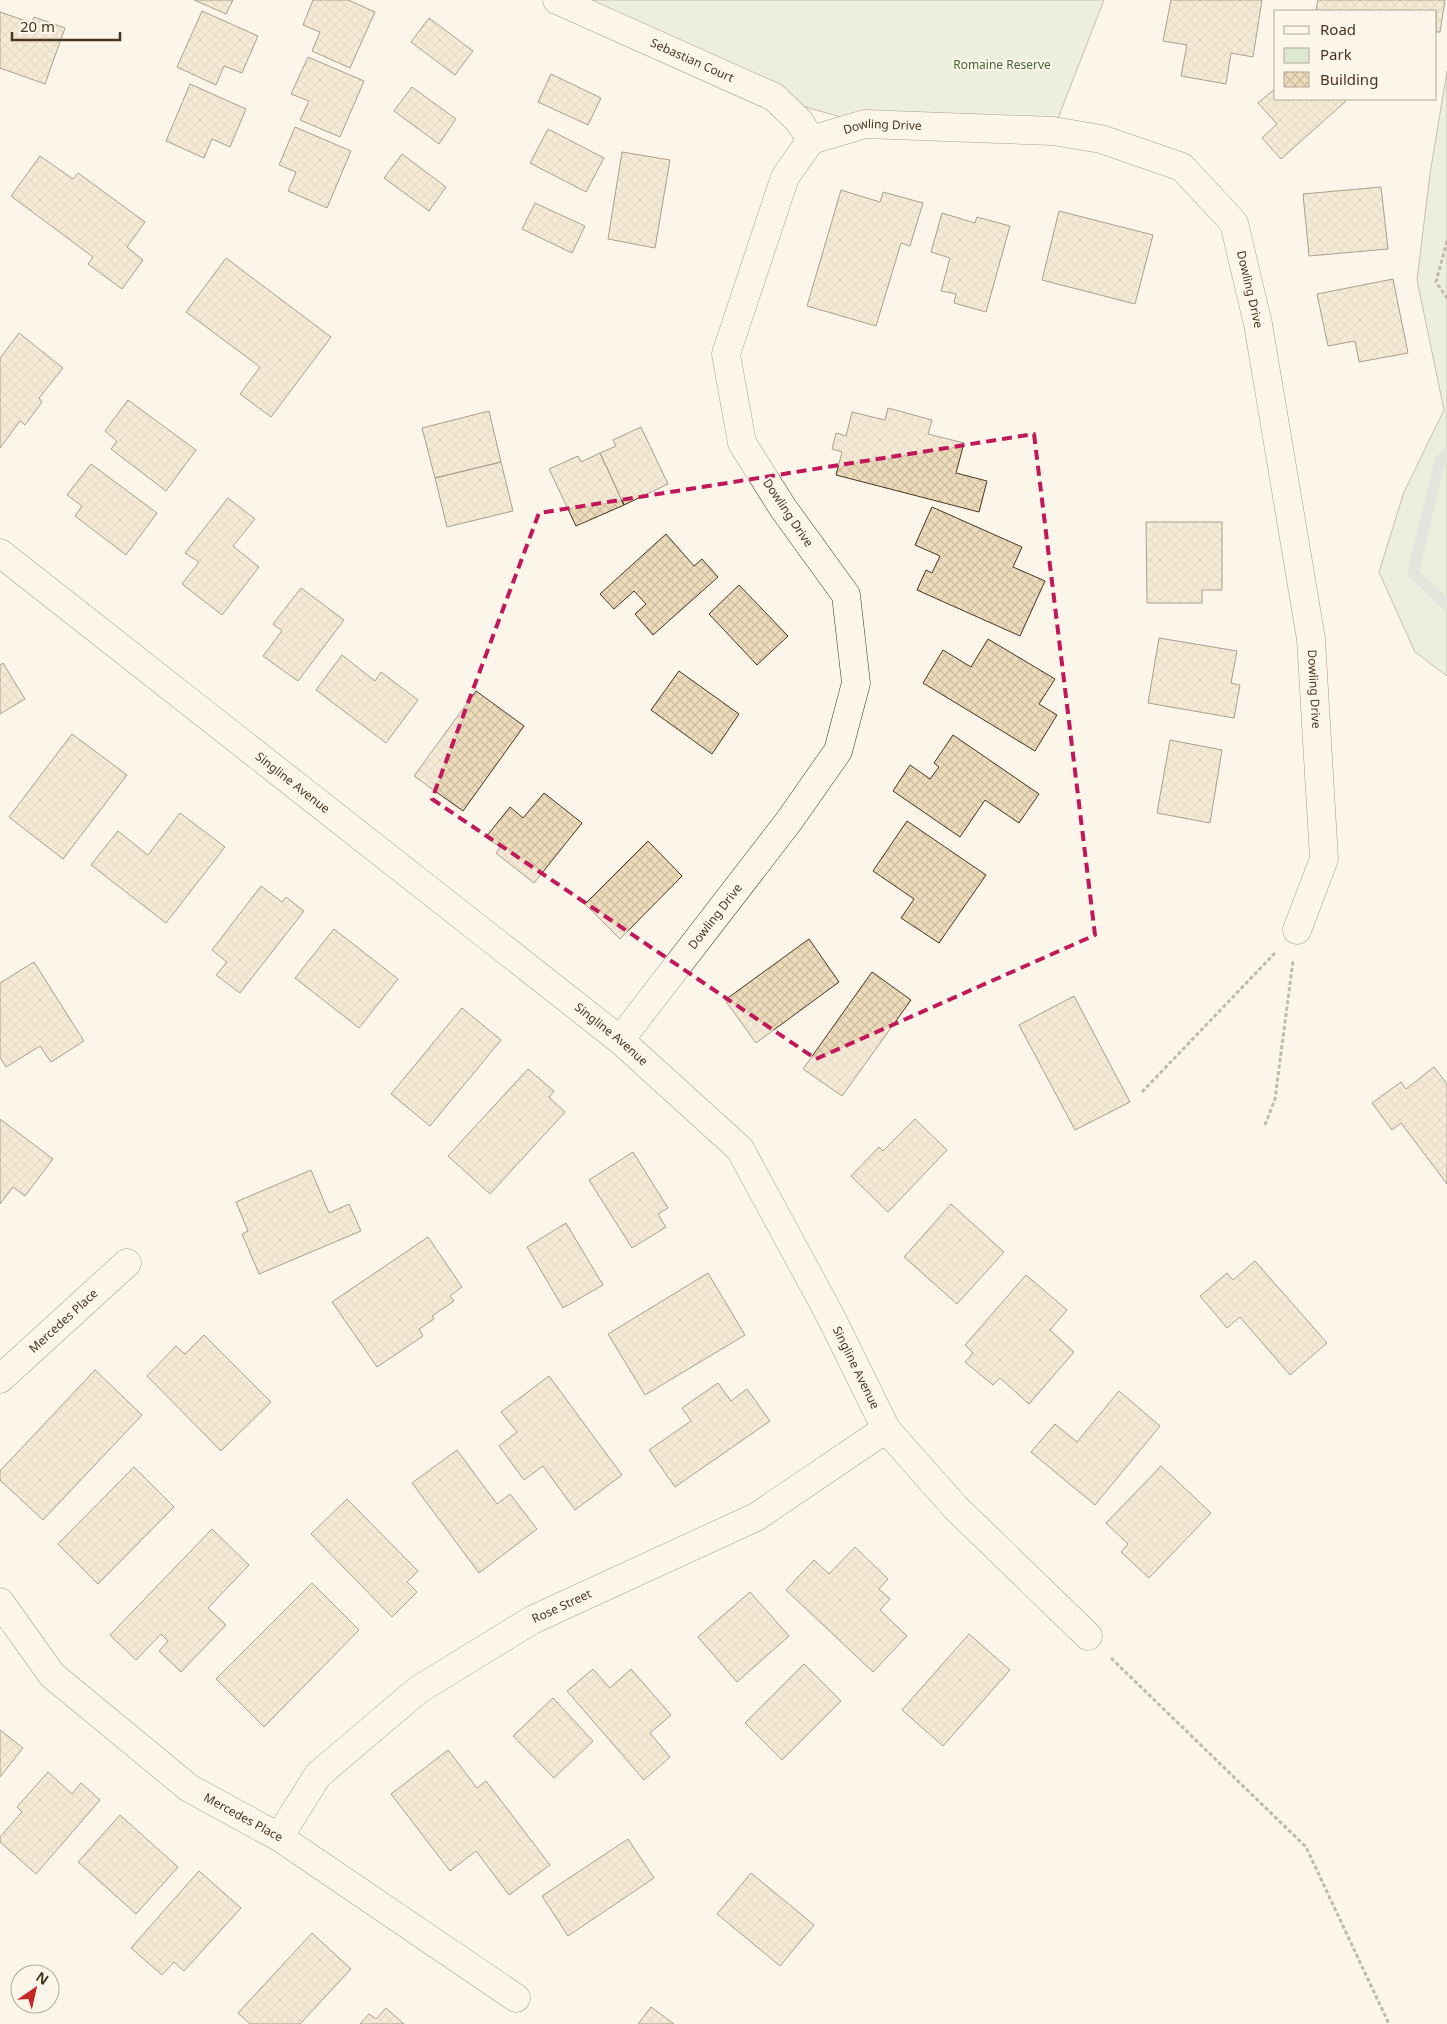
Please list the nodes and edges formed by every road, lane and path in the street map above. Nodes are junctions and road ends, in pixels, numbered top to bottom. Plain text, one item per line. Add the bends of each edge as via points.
1 (557, 0) edge
2 (811, 140) junction
3 (1447, 241) edge
4 (1447, 298) edge
5 (0, 553) edge
6 (1297, 930) junction
7 (620, 1040) junction
8 (1142, 1092) dead end
9 (1265, 1125) dead end
10 (127, 1263) dead end
11 (0, 1379) edge
12 (886, 1429) junction
13 (0, 1602) edge
14 (1088, 1636) joint
15 (279, 1837) junction
16 (516, 1998) dead end
17 (1389, 2024) edge

1 - 2 street, Sebastian Court via 774,97 799,121
2 - 6 street, Dowling Drive via 865,124 1053,131 1101,139 1182,167 1234,223 1258,324 1311,639 1324,858
2 - 7 street, Dowling Drive via 785,177 726,354 742,443 783,508 846,595 856,683 838,752 789,821
3 - 4 path via 1436,282
5 - 7 street, Singline Avenue
6 - 8 path
6 - 9 path via 1275,1098
7 - 12 street, Singline Avenue via 740,1149 831,1317
10 - 11 street, Mercedes Place
12 - 14 street, Singline Avenue via 955,1507
12 - 15 street, Rose Street via 756,1517 532,1620 418,1690 318,1775
13 - 15 street, Mercedes Place via 52,1675 189,1788
14 - 17 path via 1306,1847
15 - 16 street, Mercedes Place

